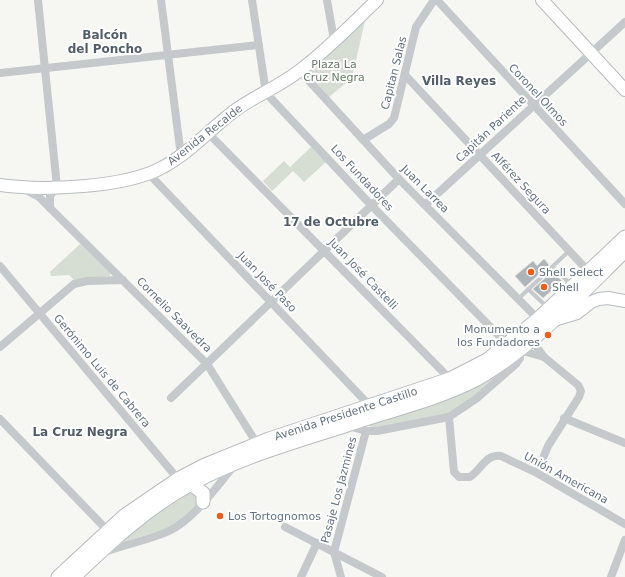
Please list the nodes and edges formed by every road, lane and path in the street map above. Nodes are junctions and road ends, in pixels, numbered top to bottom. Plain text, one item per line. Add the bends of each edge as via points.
1 (38, 0) edge
2 (161, 0) edge
3 (252, 0) edge
4 (327, 0) edge
5 (377, 0) edge
6 (435, 0) edge
7 (542, 0) edge
8 (625, 22) edge
9 (334, 40) junction
10 (259, 45) junction
11 (591, 53) junction
12 (167, 55) junction
13 (45, 69) junction
14 (300, 71) junction
15 (0, 73) edge
16 (405, 74) junction
17 (625, 90) edge
18 (266, 92) junction
19 (533, 105) junction
20 (209, 134) junction
21 (363, 140) junction
22 (480, 155) junction
23 (181, 156) junction
24 (149, 174) junction
25 (399, 179) junction
26 (0, 185) edge
27 (58, 187) junction
28 (23, 188) junction
29 (625, 204) edge
30 (371, 205) junction
31 (425, 205) junction
32 (50, 208) junction
33 (625, 237) edge
34 (324, 250) junction
35 (569, 251) junction
36 (625, 251) edge
37 (0, 266) edge
38 (552, 267) junction
39 (589, 272) junction
40 (123, 280) junction
41 (573, 287) junction
42 (528, 289) junction
43 (517, 299) junction
44 (625, 301) edge
45 (271, 302) junction
46 (40, 314) junction
47 (546, 317) junction
48 (531, 339) junction
49 (0, 346) edge
50 (513, 348) junction
51 (544, 357) junction
52 (207, 364) junction
53 (450, 379) junction
54 (171, 398) dead end
55 (370, 406) junction
56 (449, 417) junction
57 (564, 418) junction
58 (1, 423) edge
59 (345, 426) junction
60 (366, 431) junction
61 (625, 443) edge
62 (260, 448) junction
63 (236, 463) junction
64 (537, 473) junction
65 (178, 479) junction
66 (190, 484) junction
67 (203, 502) junction
68 (625, 524) edge
69 (285, 527) dead end
70 (107, 530) junction
71 (625, 540) edge
72 (317, 543) junction
73 (334, 552) junction
74 (97, 555) junction
75 (58, 577) edge
76 (74, 577) edge
77 (301, 577) edge
78 (341, 577) edge
79 (382, 577) edge
80 (611, 577) edge

1 - 13 street
2 - 12 street
3 - 10 street
4 - 9 street
5 - 9 street, Avenida Recalde
6 - 16 street, Capitan Salas via 416,27
6 - 19 street, Coronel Olmos
7 - 11 street
8 - 11 street, Capitán Pariente
9 - 14 street, Avenida Recalde
10 - 12 street
10 - 18 street
11 - 17 street
11 - 19 street, Capitán Pariente
12 - 13 street
12 - 23 street
13 - 15 street
13 - 27 street
14 - 18 street, Avenida Recalde
14 - 21 street, Juan Larrea
16 - 21 street, Capitan Salas via 394,118
16 - 22 street, Alférez Segura
18 - 20 street, Avenida Recalde via 235,111
18 - 30 street, Los Fundadores
19 - 22 street, Capitán Pariente
19 - 29 street, Coronel Olmos
20 - 23 street, Avenida Recalde
20 - 34 street, Juan José Castelli
21 - 25 street, Juan Larrea
22 - 31 street, Capitán Pariente
22 - 35 street, Alférez Segura
23 - 24 street, Avenida Recalde
24 - 27 street, Avenida Recalde via 116,181
24 - 45 street, Juan José Paso
25 - 30 street
25 - 31 street, Juan Larrea
26 - 28 street, Avenida Recalde
27 - 28 street, Avenida Recalde
27 - 32 street via 50,196
28 - 32 street, Cornelio Saavedra
30 - 34 street
30 - 50 street, Los Fundadores
31 - 43 street, Juan Larrea
32 - 40 street, Cornelio Saavedra
33 - 39 main road, Avenida Presidente Castillo
34 - 45 street
34 - 53 street, Juan José Castelli
35 - 38 lane
35 - 39 street, Alférez Segura
36 - 47 main road, Avenida Presidente Castillo
37 - 46 street, Gerónimo Luis de Cabrera
38 - 41 lane
38 - 42 lane
39 - 41 main road, Avenida Presidente Castillo
40 - 46 street via 74,284
40 - 52 street, Cornelio Saavedra
41 - 47 main road, Avenida Presidente Castillo
42 - 43 lane
42 - 47 lane
43 - 47 street, Juan Larrea
44 - 47 street via 599,299 577,313
45 - 52 street
45 - 55 street, Juan José Paso
46 - 49 street
46 - 65 street, Gerónimo Luis de Cabrera
47 - 48 main road, Avenida Presidente Castillo
47 - 50 main road, Avenida Presidente Castillo
48 - 50 main road, Avenida Presidente Castillo
48 - 51 street
50 - 51 street
50 - 53 main road, Avenida Presidente Castillo
50 - 56 street via 520,358 516,364 476,399
50 - 59 main road, Avenida Presidente Castillo via 483,375 456,388
51 - 57 street via 578,385 581,391
52 - 54 street
52 - 62 street, Cornelio Saavedra
53 - 55 main road, Avenida Presidente Castillo
55 - 62 main road, Avenida Presidente Castillo
56 - 60 street via 385,430
56 - 64 street, Unión Americana via 454,472 457,475 463,478 470,477 495,455
57 - 61 street
57 - 64 street via 548,446
58 - 70 street
59 - 60 street
59 - 62 main road, Avenida Presidente Castillo
60 - 73 street, Pasaje Los Jazmines
62 - 63 main road, Avenida Presidente Castillo
62 - 65 main road, Avenida Presidente Castillo via 205,465
63 - 66 main road, Avenida Presidente Castillo
63 - 67 street
64 - 68 street, Unión Americana
65 - 66 street, Gerónimo Luis de Cabrera
65 - 70 main road, Avenida Presidente Castillo
66 - 67 main road via 203,493
66 - 74 main road, Avenida Presidente Castillo via 129,526
67 - 74 street via 179,526 168,532
69 - 72 street
70 - 75 main road, Avenida Presidente Castillo
71 - 80 street
72 - 73 street
72 - 77 street
73 - 78 street, Pasaje Los Jazmines
73 - 79 street
74 - 76 main road, Avenida Presidente Castillo

